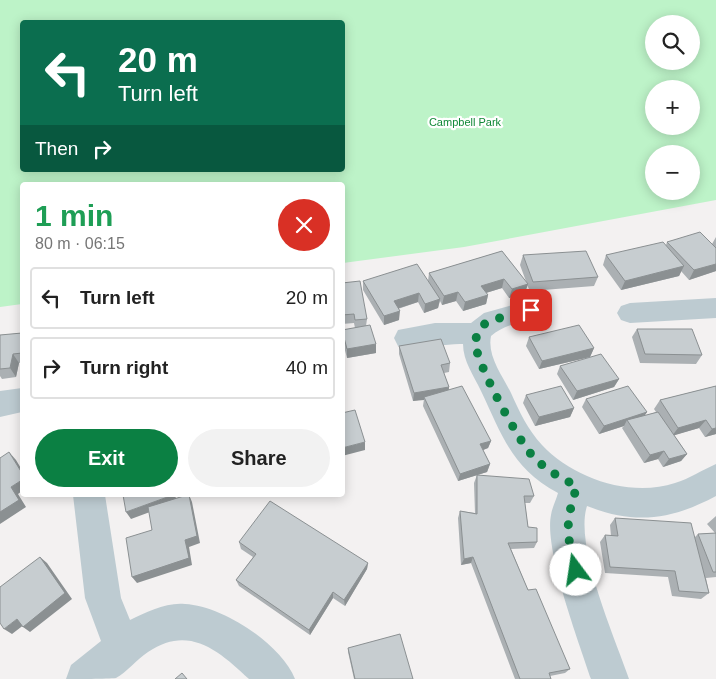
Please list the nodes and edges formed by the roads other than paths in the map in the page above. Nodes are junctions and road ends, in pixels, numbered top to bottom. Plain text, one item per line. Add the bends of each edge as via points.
1 (716, 308) edge
2 (531, 310) dead end
3 (630, 313) dead end
4 (478, 335) junction
5 (408, 338) dead end
6 (20, 400) edge
7 (0, 404) edge
8 (716, 479) edge
9 (577, 486) junction
10 (89, 497) edge
11 (123, 648) junction
12 (85, 679) edge
13 (276, 679) edge
14 (610, 679) edge

1 - 3 street
2 - 4 street via 491,322 481,328
4 - 5 street via 456,331
4 - 9 street via 475,341 480,360 516,433 530,454 550,472
6 - 7 street
8 - 9 street via 674,499 648,504 625,502
9 - 14 street via 567,516 568,541 583,600
10 - 11 street via 103,598
11 - 12 street
11 - 13 street via 146,631 170,622 194,622 222,632 246,649

